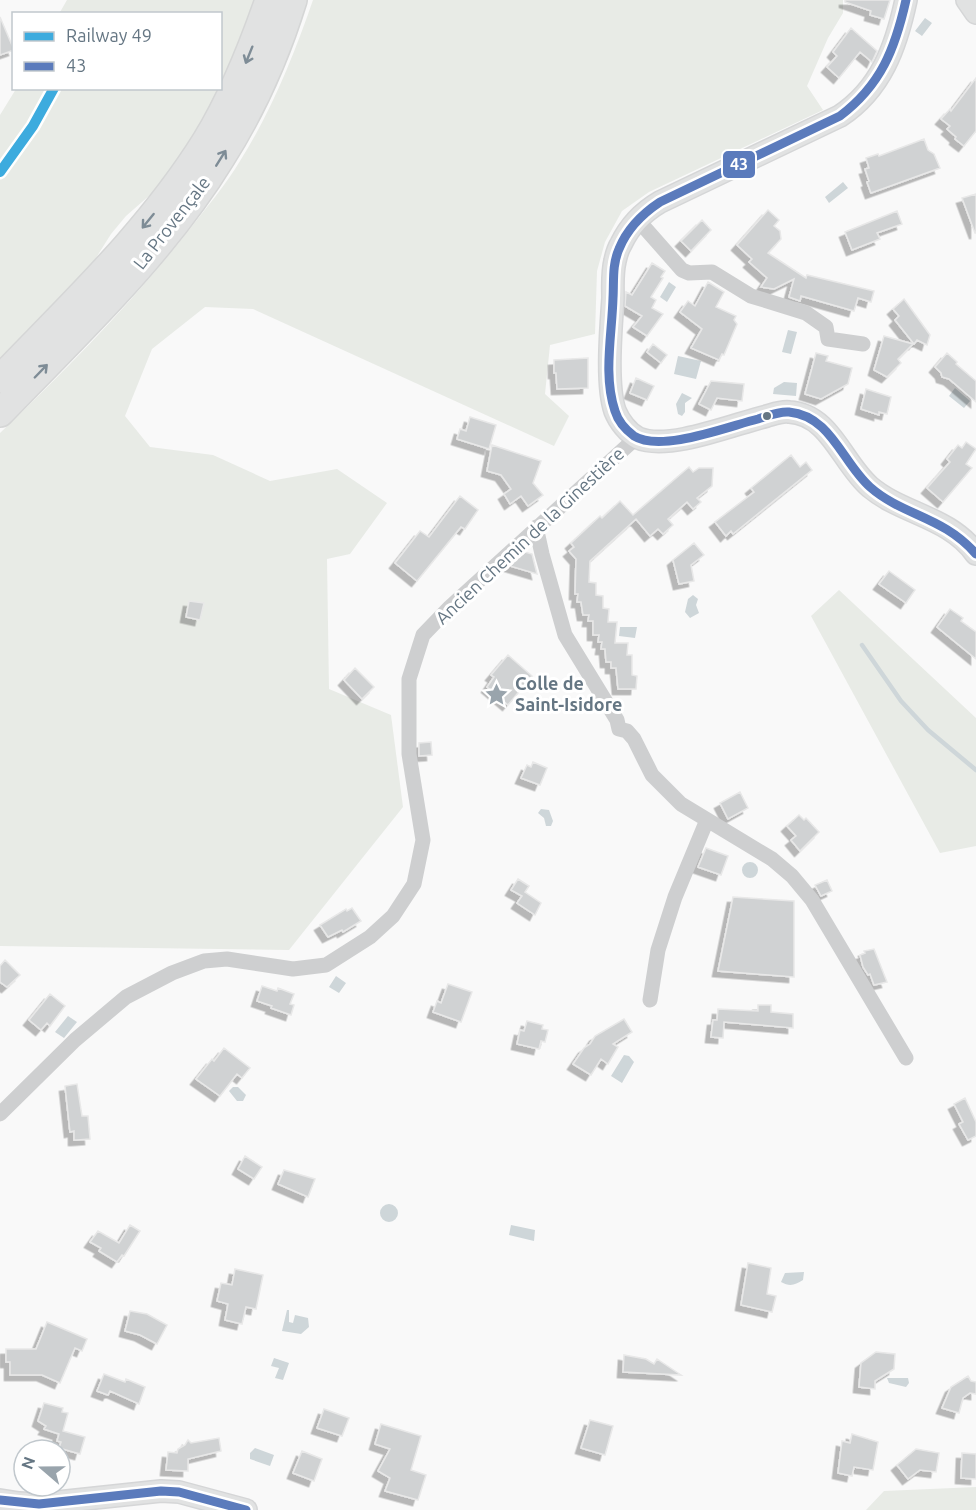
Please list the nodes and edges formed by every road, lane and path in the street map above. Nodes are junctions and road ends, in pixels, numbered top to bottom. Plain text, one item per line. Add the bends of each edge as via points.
1 (269, 0) edge
2 (293, 0) edge
3 (906, 0) edge
4 (967, 0) edge
5 (976, 12) edge
6 (637, 219) junction
7 (863, 344) dead end
8 (0, 379) edge
9 (0, 413) edge
10 (637, 437) junction
11 (536, 526) junction
12 (976, 554) edge
13 (707, 820) junction
14 (650, 1000) dead end
15 (906, 1058) dead end
16 (0, 1114) edge
17 (0, 1500) edge
18 (246, 1510) edge

1 -> 8 highway, La Provençale via 241,73 207,140 186,171 132,242
9 -> 2 highway, La Provençale via 137,269 205,183 252,102
3 - 6 street via 878,79 855,106 660,202
4 - 5 street
6 - 7 street via 682,270 712,272 751,296 806,313 826,327 828,339
6 - 10 street via 615,261 610,335 614,409 619,420
10 - 11 street, Ancien Chemin de la Ginestière
10 - 12 street via 660,443 786,411 808,416 827,432 870,487 950,528
11 - 13 street via 565,635 619,729 627,731 634,740 652,775 681,804
11 - 16 street, Ancien Chemin de la Ginestière via 423,635 409,679 409,754 423,840 414,884 393,916 370,937 326,965 293,969 227,959 204,961 172,973 126,997 75,1040
13 - 14 street via 661,939
13 - 15 street via 772,859 792,876 812,900
17 - 18 street via 39,1503 160,1491 179,1492

